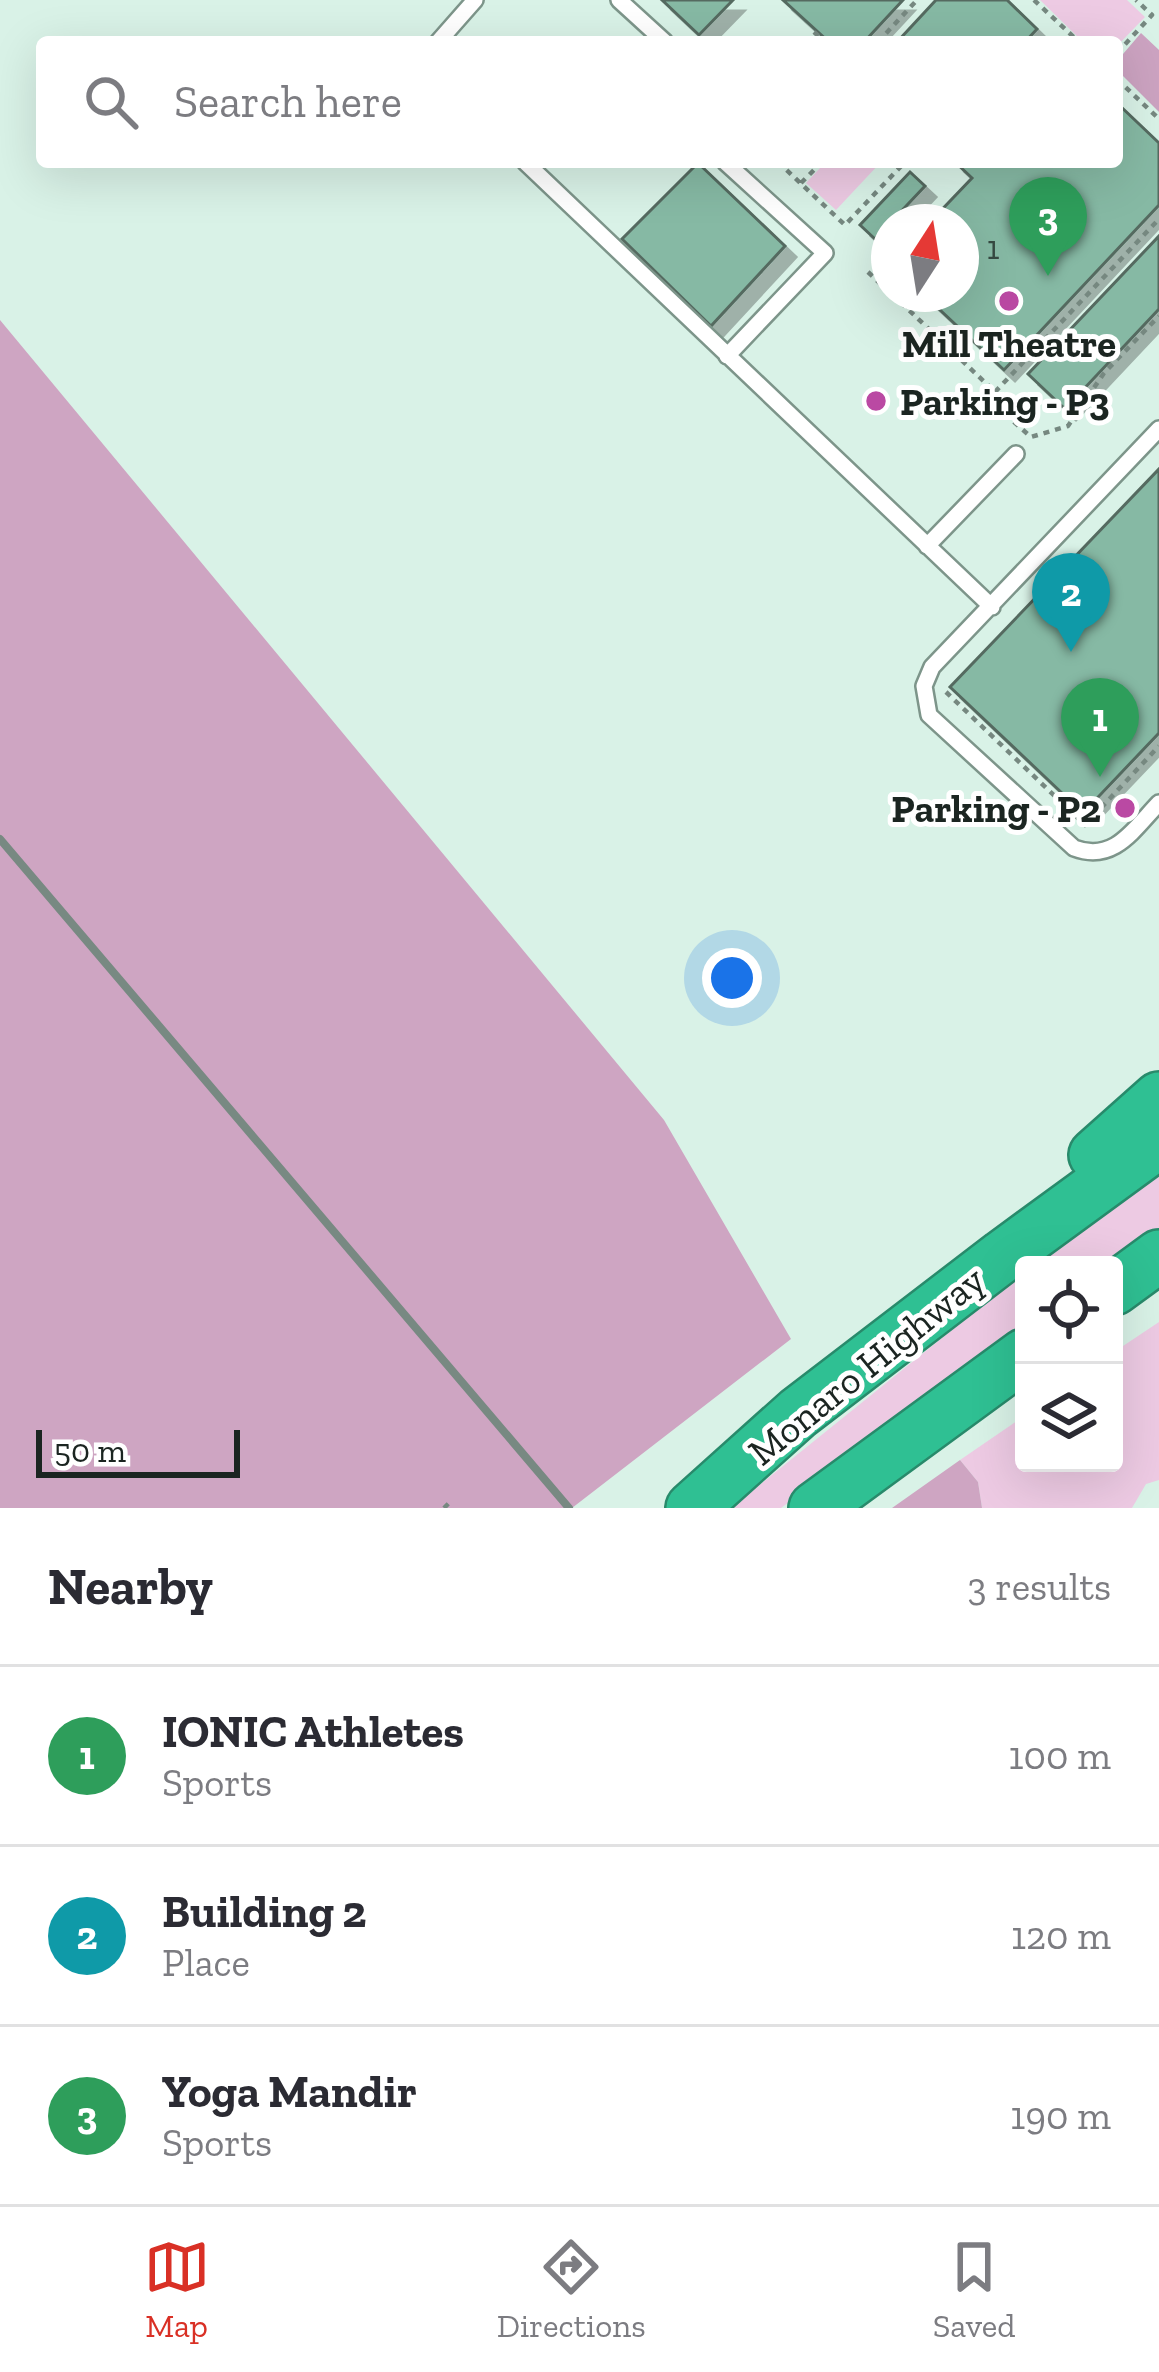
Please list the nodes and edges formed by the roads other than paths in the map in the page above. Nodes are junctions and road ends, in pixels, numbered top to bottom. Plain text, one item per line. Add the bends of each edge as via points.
1 (475, 0) edge
2 (619, 0) edge
3 (443, 36) edge
4 (658, 36) edge
5 (531, 168) edge
6 (731, 168) edge
7 (727, 356) junction
8 (1159, 429) edge
9 (1016, 454) dead end
10 (927, 546) junction
11 (992, 607) junction
12 (1159, 803) edge
13 (1159, 1098) edge
14 (1159, 1142) edge
15 (1003, 1256) junction
16 (1159, 1256) edge
17 (1123, 1282) edge
18 (1159, 1294) edge
19 (1123, 1318) edge
20 (1015, 1362) edge
21 (1015, 1393) edge
22 (692, 1508) edge
23 (815, 1508) edge
24 (854, 1508) edge

1 - 3 lane
2 - 4 lane
5 - 7 lane
6 - 7 lane via 825,254
7 - 10 lane
8 - 11 lane
9 - 10 lane
10 - 11 lane
11 - 12 lane via 927,675 929,716 1074,848 1112,851
13 - 15 highway via 1018,1225
14 - 15 highway, Monaro Highway
15 - 22 highway, Monaro Highway via 798,1414
16 - 17 highway
18 - 19 highway
20 - 23 highway, Monaro Highway
21 - 24 highway

